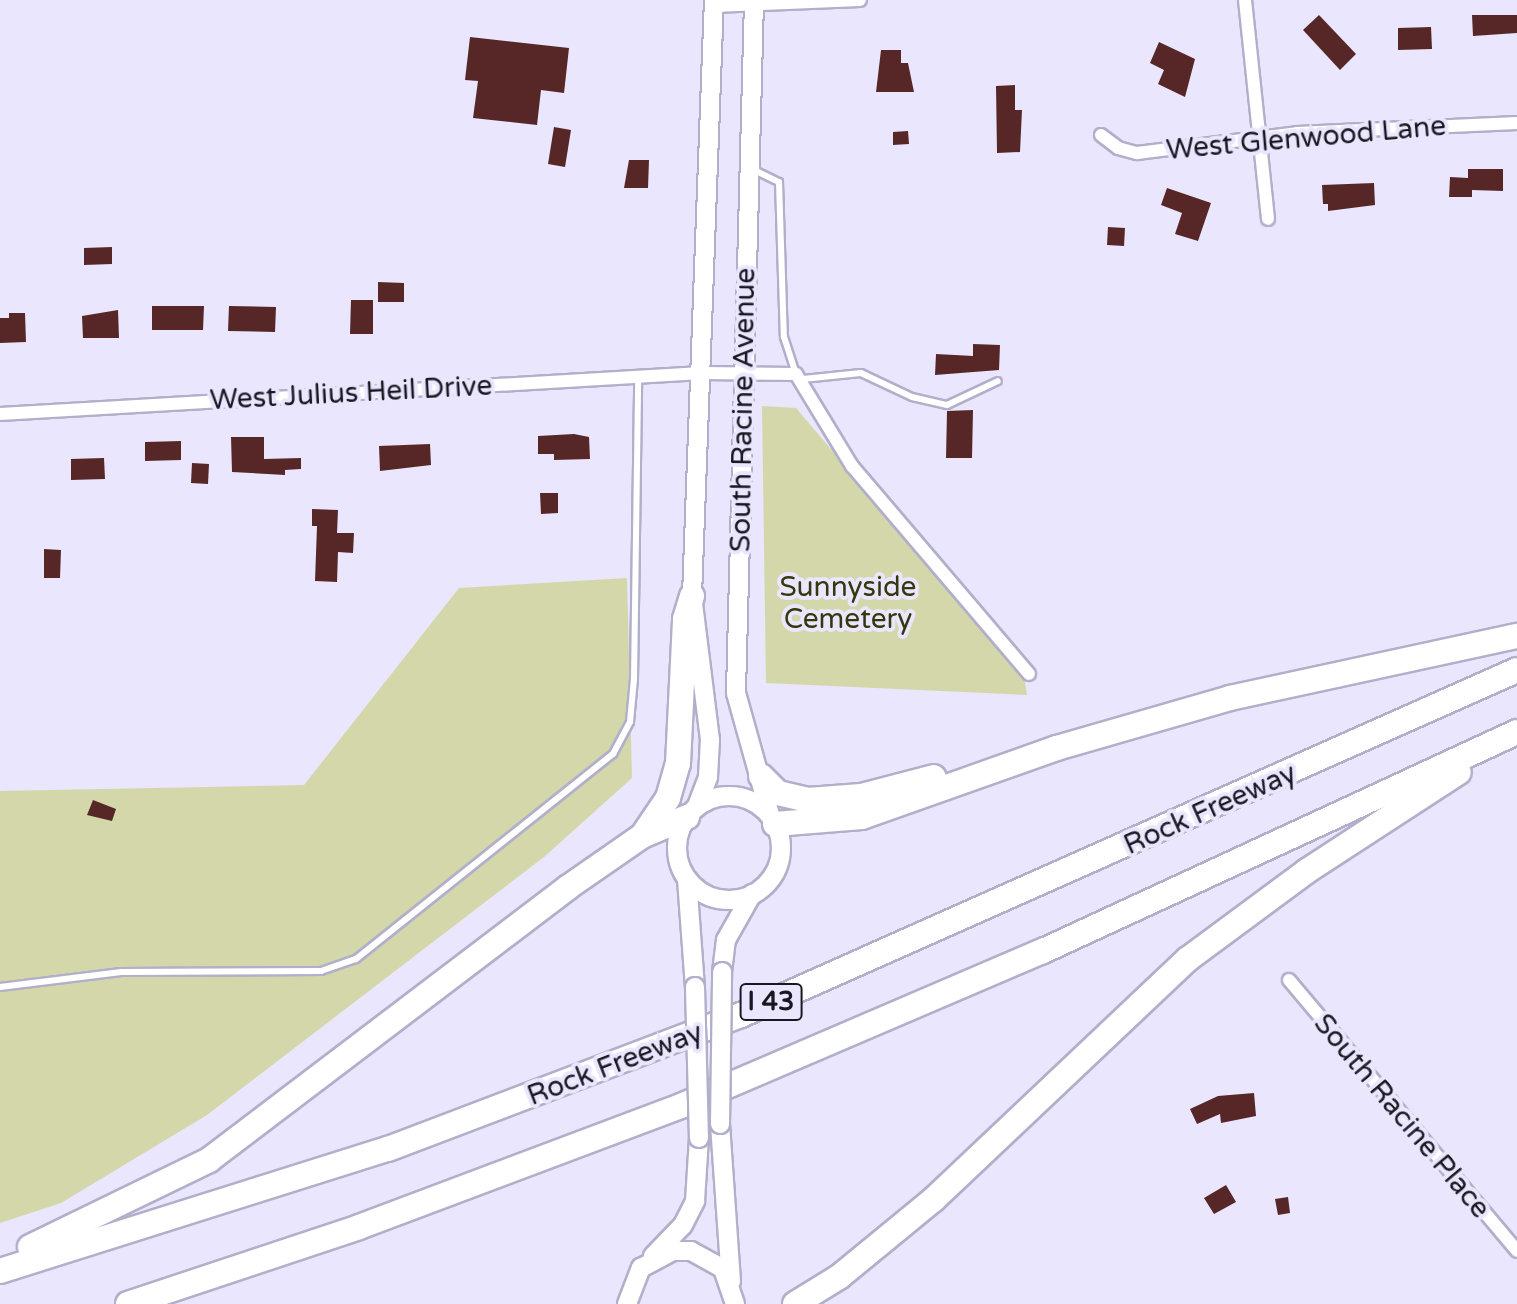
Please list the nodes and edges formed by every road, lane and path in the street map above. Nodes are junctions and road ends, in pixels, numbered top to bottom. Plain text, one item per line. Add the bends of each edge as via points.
1 (860, 0) edge
2 (1245, 0) edge
3 (754, 2) edge
4 (714, 3) edge
5 (1517, 123) edge
6 (1101, 135) dead end
7 (1261, 138) junction
8 (748, 168) junction
9 (1268, 219) dead end
10 (702, 373) junction
11 (743, 373) junction
12 (799, 376) junction
13 (638, 377) junction
14 (998, 381) dead end
15 (0, 414) edge
16 (692, 596) junction
17 (1517, 636) edge
18 (1517, 670) edge
19 (1029, 674) dead end
20 (1517, 733) edge
21 (1057, 748) junction
22 (761, 776) junction
23 (692, 811) junction
24 (773, 820) junction
25 (642, 836) junction
26 (687, 879) junction
27 (752, 894) junction
28 (1289, 980) dead end
29 (0, 987) edge
30 (934, 1199) junction
31 (1517, 1251) edge
32 (0, 1258) edge
33 (641, 1268) junction
34 (0, 1271) edge
35 (732, 1285) junction
36 (128, 1304) edge
37 (627, 1304) edge
38 (735, 1304) edge
39 (795, 1304) edge
40 (820, 1304) edge

1 - 3 street
2 - 7 street
3 - 4 street
3 - 8 main road, South Racine Avenue
4 - 10 main road, South Racine Avenue
5 - 7 street, West Glenwood Lane
6 - 7 street, West Glenwood Lane via 1118,148 1137,153
7 - 9 street
8 - 11 main road, South Racine Avenue
8 - 12 lane via 779,182 784,337
10 - 11 street, West Julius Heil Drive
10 - 13 street, West Julius Heil Drive
10 - 16 main road, South Racine Avenue
11 - 12 street, West Julius Heil Drive
11 - 22 main road, South Racine Avenue via 736,693
12 - 14 lane via 861,373 912,397 947,405
12 - 19 street via 852,466
13 - 15 street, West Julius Heil Drive
13 - 29 lane via 634,679 630,722 613,754 356,959 321,971 121,972
16 - 23 main road, South Racine Avenue via 710,740 708,777
16 - 25 highway via 685,619 678,764 668,798
17 - 21 highway via 1230,698
18 - 34 highway, Rock Freeway / I 43 via 882,956 713,1026 388,1149
20 - 30 highway via 1307,871 1188,959
20 - 36 highway, Rock Freeway / I 43 via 1015,964 712,1093 372,1222
21 - 22 highway via 861,796 808,800 778,793
21 - 24 highway via 862,817
22 - 24 main road, South Racine Avenue
23 - 24 main road via 735,796
23 - 25 highway
23 - 26 main road via 677,848
24 - 27 main road via 781,839 776,871
25 - 32 highway via 209,1160 77,1228
26 - 27 main road via 717,898
26 - 33 main road, bridge via 699,1138 695,1201 683,1225
27 - 35 main road, bridge via 726,940 722,972 720,1124
28 - 31 street, South Racine Place
30 - 39 highway via 839,1277
30 - 40 highway via 898,1241
33 - 35 main road via 656,1256 691,1251 723,1269
33 - 37 main road
35 - 38 main road

